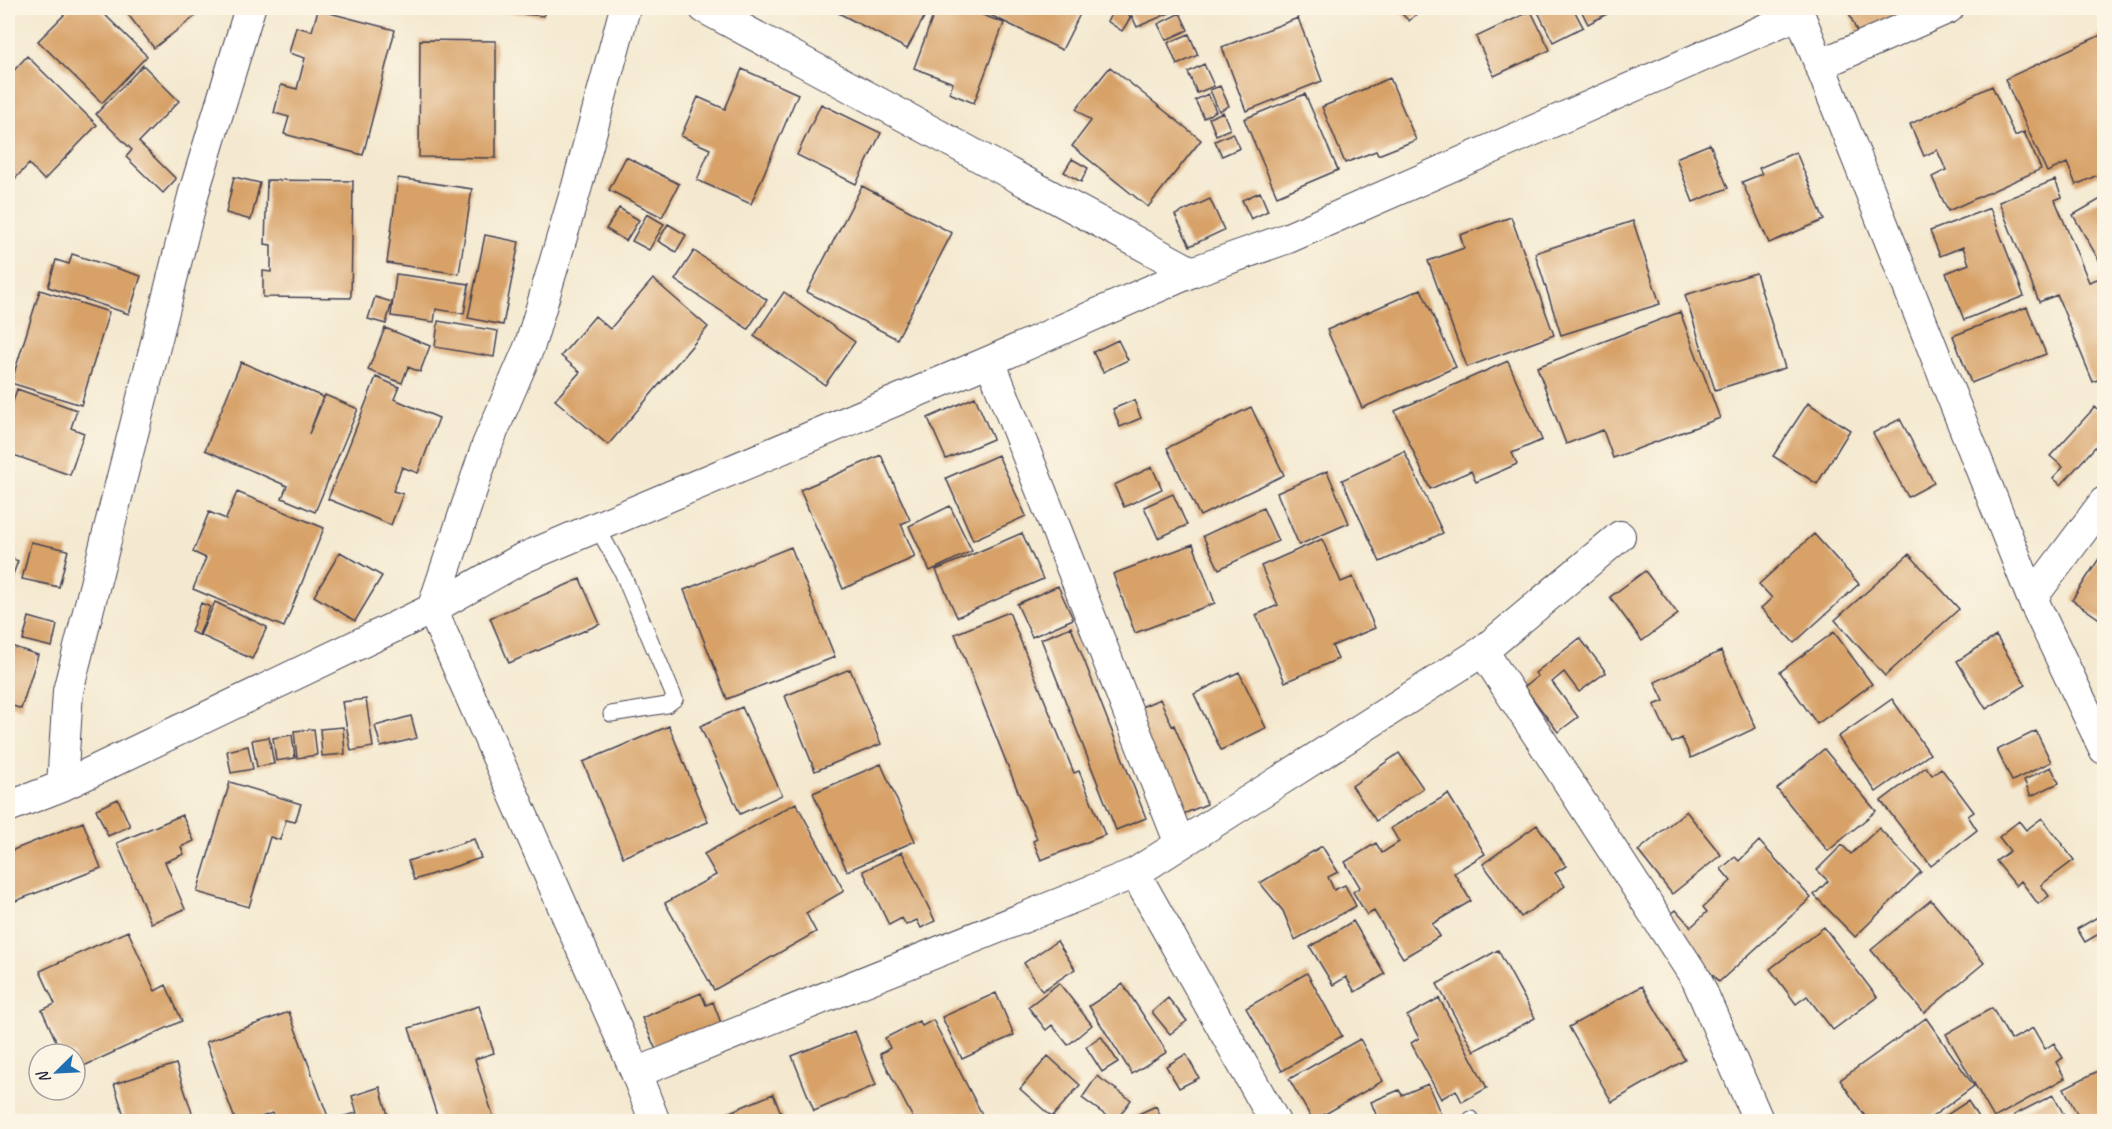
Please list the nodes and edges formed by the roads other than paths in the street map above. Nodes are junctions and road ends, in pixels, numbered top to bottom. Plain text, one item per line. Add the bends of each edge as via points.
1 (250, 8) edge
2 (625, 8) edge
3 (704, 8) edge
4 (1949, 8) edge
5 (1798, 11) edge
6 (1819, 65) junction
7 (1192, 272) junction
8 (990, 361) junction
9 (2104, 502) edge
10 (597, 526) junction
11 (1620, 536) dead end
12 (2032, 598) junction
13 (432, 609) junction
14 (1483, 651) junction
15 (611, 714) dead end
16 (2104, 749) edge
17 (62, 786) junction
18 (8, 807) edge
19 (1180, 844) junction
20 (1135, 873) junction
21 (636, 1073) junction
22 (646, 1119) edge
23 (1275, 1122) edge
24 (1759, 1122) edge

1 - 17 street via 194,192 68,691
2 - 13 street via 530,345 487,445
3 - 7 street
4 - 6 street
5 - 6 street
5 - 7 street via 1288,238
6 - 12 street
7 - 8 street
8 - 10 street
8 - 19 street
9 - 12 street
10 - 13 street via 521,559
10 - 15 lane via 622,572 675,699 667,705
11 - 14 street
12 - 16 street
13 - 17 street
13 - 21 street
14 - 19 street
14 - 24 street via 1697,980
17 - 18 street
19 - 20 street
20 - 21 street
20 - 23 street
21 - 22 street

